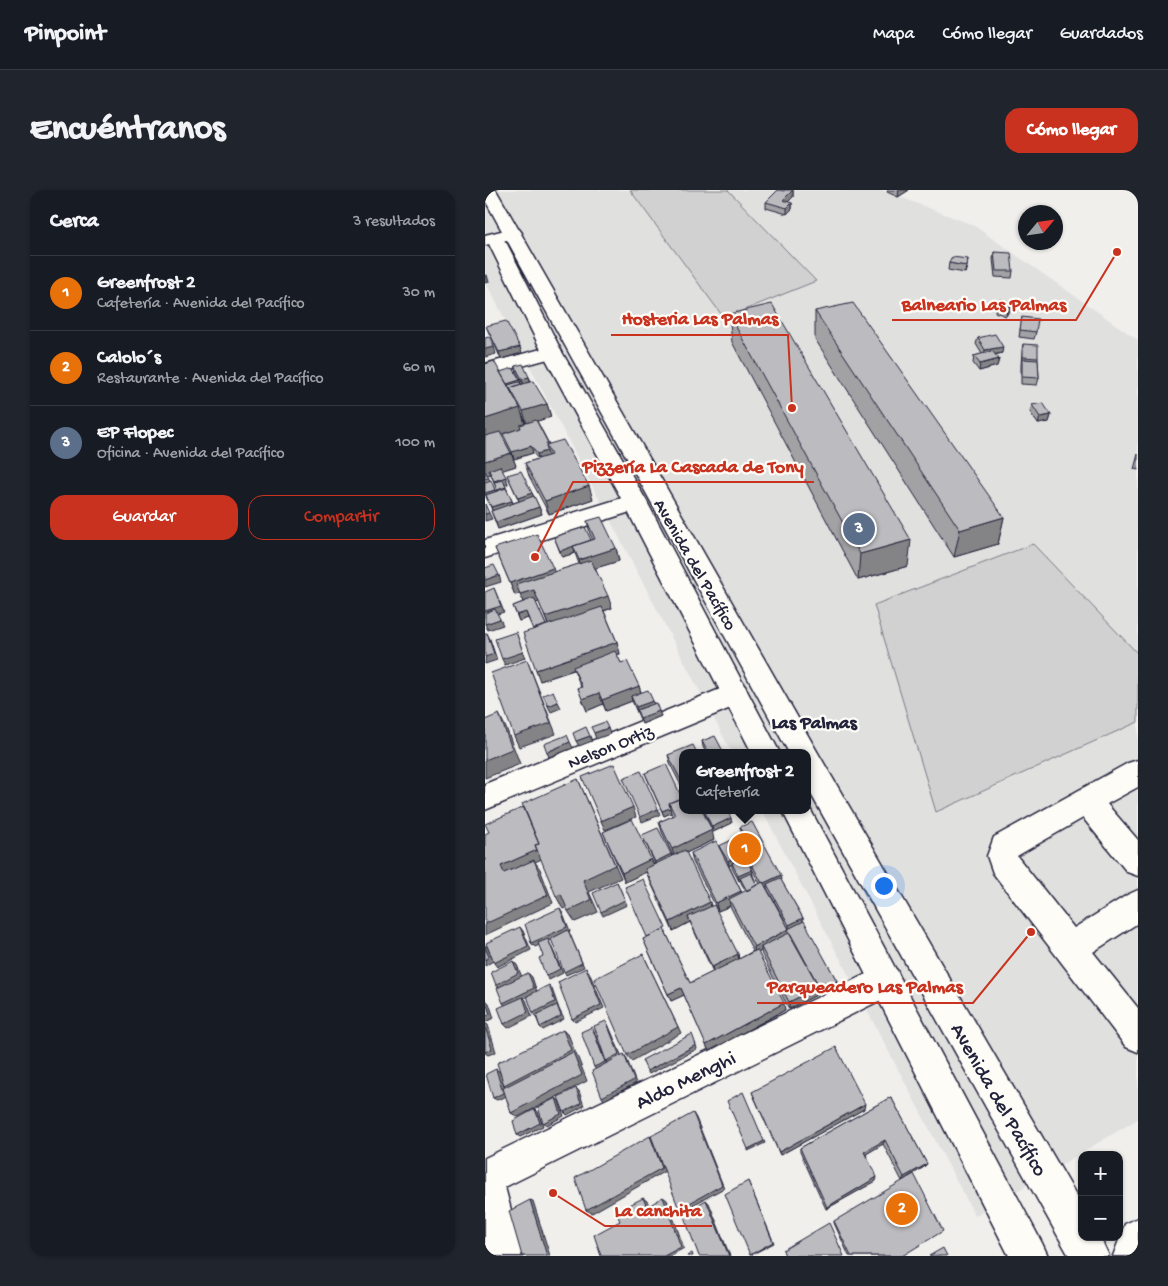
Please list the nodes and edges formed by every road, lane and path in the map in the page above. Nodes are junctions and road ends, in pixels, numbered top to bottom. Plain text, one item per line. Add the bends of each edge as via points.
1 (488, 190) edge
2 (494, 233) edge
3 (553, 352) junction
4 (485, 370) edge
5 (635, 502) junction
6 (485, 549) edge
7 (735, 694) junction
8 (764, 749) edge
9 (802, 749) edge
10 (811, 767) edge
11 (1138, 772) edge
12 (485, 797) edge
13 (1086, 801) junction
14 (798, 814) edge
15 (1138, 862) edge
16 (1138, 905) edge
17 (1070, 948) junction
18 (885, 981) junction
19 (1137, 1033) edge
20 (485, 1176) edge
21 (485, 1181) edge
22 (1138, 1237) edge
23 (504, 1256) edge
24 (1029, 1256) edge
25 (1090, 1256) edge
26 (1132, 1256) edge

1 - 2 main road, Avenida del Pacífico
2 - 3 main road, Avenida del Pacífico
2 - 9 main road, Avenida del Pacífico via 584,366
3 - 4 main road
3 - 5 main road, Avenida del Pacífico
5 - 6 main road
5 - 7 main road, Avenida del Pacífico
7 - 8 main road, Avenida del Pacífico
7 - 12 main road, Nelson Ortiz
10 - 25 main road, Avenida del Pacífico
11 - 13 main road
13 - 15 main road
13 - 17 main road via 1003,851 1004,863
14 - 18 main road
16 - 17 main road
17 - 19 main road
18 - 20 main road, Aldo Menghi
18 - 24 main road
21 - 23 main road
22 - 26 main road

